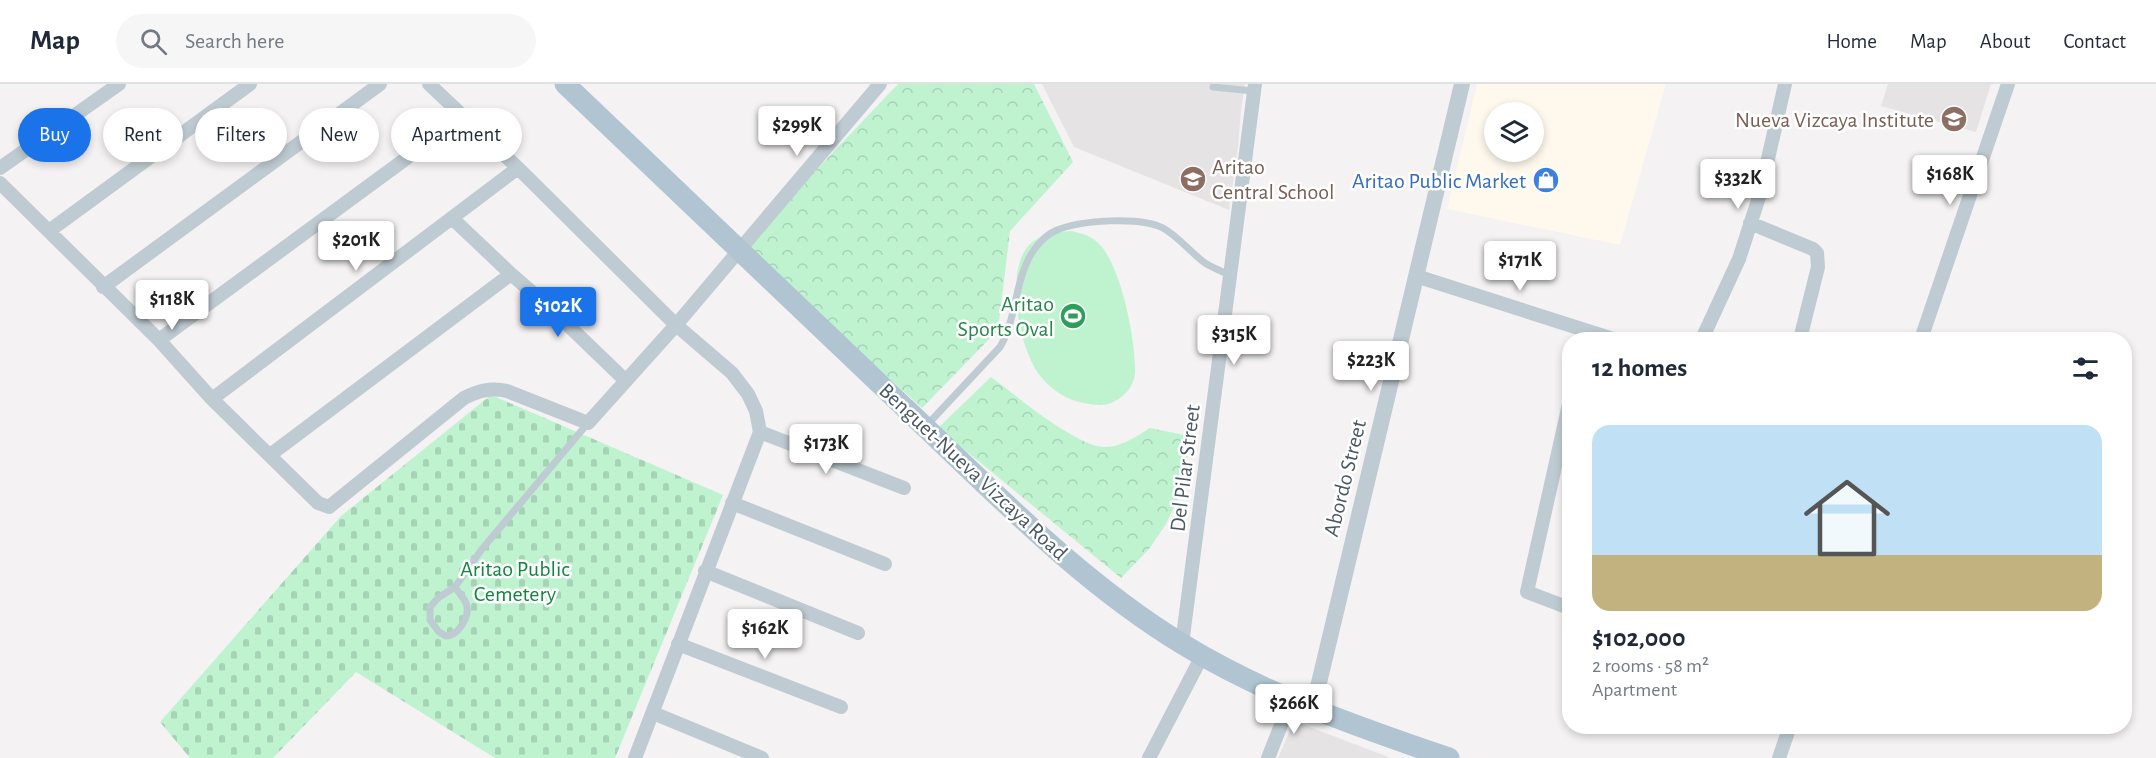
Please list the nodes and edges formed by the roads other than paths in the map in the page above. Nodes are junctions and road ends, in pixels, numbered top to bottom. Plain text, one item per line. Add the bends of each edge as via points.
1 (119, 84) edge
2 (250, 84) edge
3 (380, 84) edge
4 (429, 84) edge
5 (565, 84) edge
6 (880, 84) edge
7 (1462, 84) edge
8 (1785, 84) edge
9 (2008, 84) edge
10 (1212, 87) dead end
11 (1254, 88) edge
12 (455, 108) edge
13 (401, 162) edge
14 (512, 162) edge
15 (0, 168) edge
16 (518, 168) junction
17 (0, 183) edge
18 (453, 219) junction
19 (1750, 223) junction
20 (49, 231) junction
21 (738, 249) junction
22 (511, 274) junction
23 (1230, 274) junction
24 (1416, 276) junction
25 (103, 287) junction
26 (676, 325) junction
27 (1579, 332) edge
28 (1705, 332) edge
29 (1802, 332) edge
30 (1923, 332) edge
31 (159, 340) junction
32 (626, 381) junction
33 (212, 399) junction
34 (588, 423) junction
35 (925, 427) junction
36 (760, 432) junction
37 (1562, 435) edge
38 (270, 455) junction
39 (904, 488) dead end
40 (732, 503) junction
41 (885, 564) dead end
42 (705, 571) junction
43 (455, 587) junction
44 (1562, 605) edge
45 (858, 633) dead end
46 (678, 644) junction
47 (1182, 644) junction
48 (1202, 656) junction
49 (1291, 700) junction
50 (841, 707) dead end
51 (1313, 708) junction
52 (653, 713) junction
53 (1787, 734) edge
54 (635, 758) edge
55 (762, 758) edge
56 (1149, 758) edge
57 (1268, 758) edge
58 (1449, 758) edge
59 (1779, 758) edge

1 - 15 street
2 - 20 street
3 - 25 street
4 - 12 street
5 - 21 main road, Benguet-Nueva Vizcaya Road
6 - 21 street
7 - 24 street, Abordo Street
8 - 19 street
9 - 30 street
10 - 11 lane
11 - 23 street, Del Pilar Street
13 - 31 street
14 - 16 street
16 - 18 street
16 - 26 street
17 - 20 street
18 - 22 street
18 - 33 street
19 - 28 street via 1739,259
19 - 29 street via 1817,253 1818,267
20 - 25 street
21 - 26 street
21 - 35 main road, Benguet-Nueva Vizcaya Road
22 - 32 street
22 - 38 street
23 - 35 lane via 1205,263 1156,225 1112,221 1054,231 1029,258 1019,281 1009,332 1000,346
23 - 47 street, Del Pilar Street
24 - 27 street
24 - 51 street, Abordo Street
25 - 31 street
26 - 32 street
26 - 36 street via 732,373 748,394
31 - 33 street
32 - 34 street
33 - 38 street
34 - 38 street via 507,391 478,391 464,398 329,507 318,503
34 - 43 lane
35 - 47 main road, Benguet-Nueva Vizcaya Road via 1104,589
36 - 39 street
36 - 40 street
37 - 44 street via 1527,592
40 - 41 street
40 - 42 street
42 - 45 street
42 - 46 street
43 - 43 lane via 467,610 460,627 446,636 430,620 429,612 438,598
46 - 50 street
46 - 52 street
47 - 48 main road, Benguet-Nueva Vizcaya Road
48 - 49 main road, Benguet-Nueva Vizcaya Road
48 - 56 street
49 - 51 main road, Benguet-Nueva Vizcaya Road
49 - 57 street
51 - 58 main road, Benguet-Nueva Vizcaya Road
52 - 54 street
52 - 55 street
53 - 59 street

